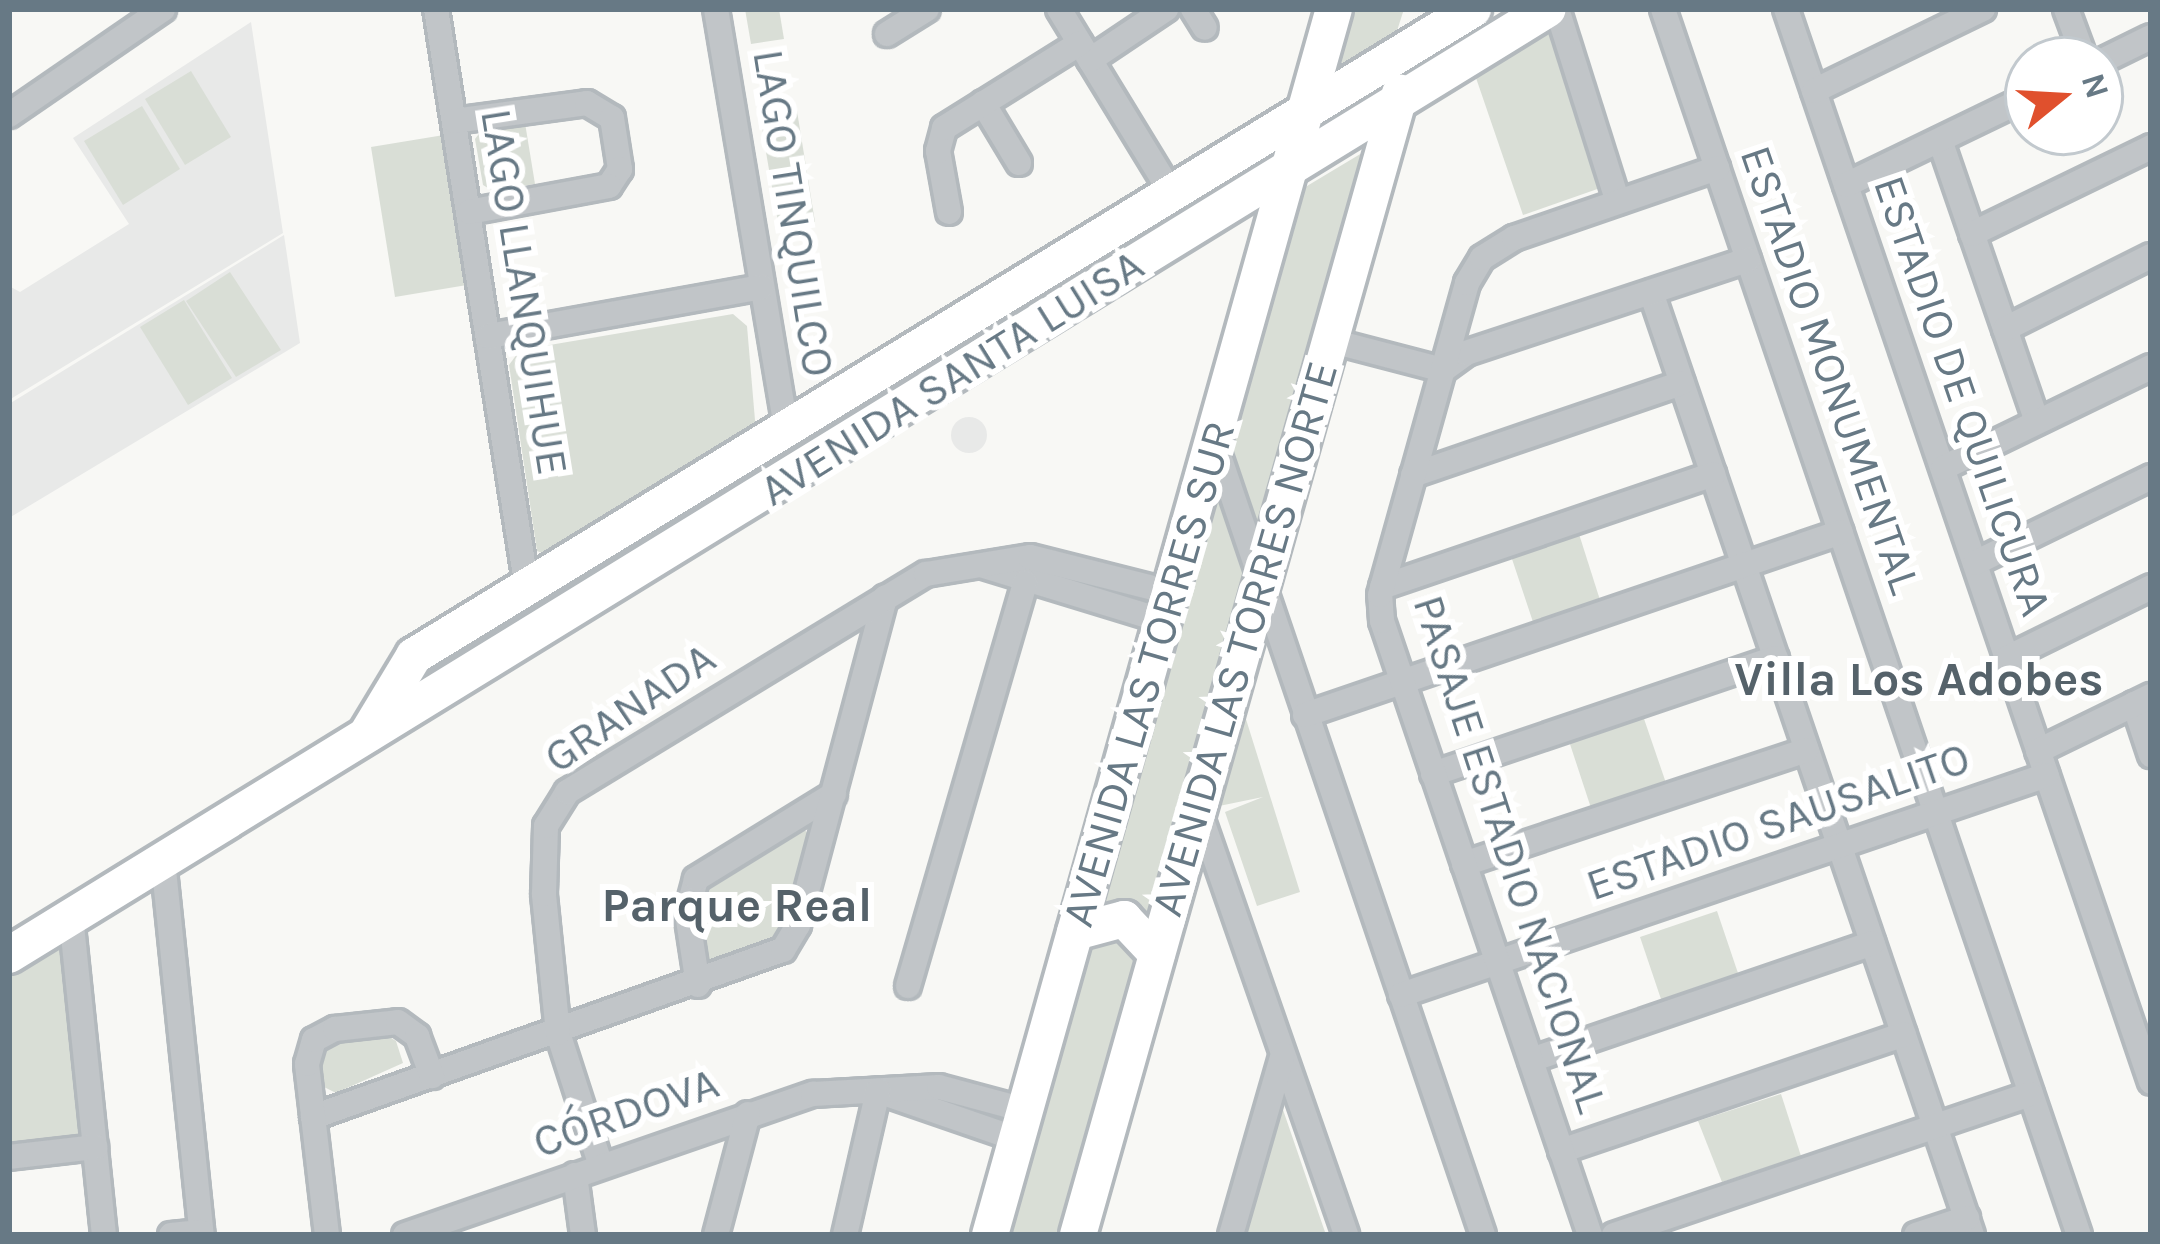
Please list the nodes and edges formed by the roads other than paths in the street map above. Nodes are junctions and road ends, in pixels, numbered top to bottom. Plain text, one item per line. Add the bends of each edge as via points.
1 (163, 9) edge
2 (436, 9) edge
3 (716, 9) edge
4 (927, 9) edge
5 (1059, 9) edge
6 (1166, 9) edge
7 (1334, 9) edge
8 (1425, 9) edge
9 (1473, 9) edge
10 (1548, 9) edge
11 (1557, 9) edge
12 (1663, 9) edge
13 (1786, 9) edge
14 (1983, 9) edge
15 (887, 34) dead end
16 (2151, 37) edge
17 (1415, 45) junction
18 (2124, 50) edge
19 (1085, 52) junction
20 (1814, 91) junction
21 (1397, 102) junction
22 (982, 103) junction
23 (2004, 109) edge
24 (1306, 112) junction
25 (9, 115) edge
26 (454, 121) junction
27 (1940, 140) junction
28 (2151, 147) edge
29 (1019, 163) dead end
30 (1289, 166) junction
31 (1717, 168) junction
32 (1846, 185) junction
33 (1172, 194) junction
34 (1618, 202) junction
35 (469, 212) junction
36 (949, 212) dead end
37 (1972, 234) junction
38 (2151, 256) edge
39 (1748, 260) junction
40 (763, 287) junction
41 (1651, 292) junction
42 (2005, 328) junction
43 (489, 336) junction
44 (1328, 340) junction
45 (2151, 367) edge
46 (1443, 370) junction
47 (864, 383) junction
48 (1682, 383) junction
49 (888, 420) junction
50 (2037, 422) junction
51 (787, 432) junction
52 (1215, 444) junction
53 (1942, 468) junction
54 (1713, 474) junction
55 (1413, 476) junction
56 (2151, 477) edge
57 (1841, 532) junction
58 (1975, 563) junction
59 (1744, 565) junction
60 (985, 566) junction
61 (1025, 583) junction
62 (1262, 584) junction
63 (1382, 587) junction
64 (2151, 587) edge
65 (527, 588) junction
66 (885, 597) junction
67 (1169, 607) junction
68 (426, 648) junction
69 (1776, 658) junction
70 (2007, 658) junction
71 (1402, 682) junction
72 (456, 686) junction
73 (2143, 700) edge
74 (1306, 715) junction
75 (354, 745) junction
76 (1807, 750) junction
77 (2151, 755) edge
78 (2043, 763) junction
79 (1433, 774) junction
80 (834, 794) junction
81 (1198, 810) junction
82 (1936, 813) junction
83 (1840, 846) junction
84 (163, 860) junction
85 (1464, 864) junction
86 (71, 916) junction
87 (1076, 932) junction
88 (1873, 944) junction
89 (1157, 954) junction
90 (9, 955) edge
91 (1497, 962) junction
92 (698, 985) junction
93 (908, 986) dead end
94 (1401, 995) junction
95 (2143, 1030) edge
96 (558, 1033) junction
97 (1904, 1034) junction
98 (1283, 1054) junction
99 (1531, 1060) junction
100 (432, 1076) junction
101 (2151, 1082) edge
102 (940, 1087) junction
103 (878, 1090) junction
104 (2031, 1094) junction
105 (929, 1113) junction
106 (748, 1114) junction
107 (313, 1117) junction
108 (1021, 1125) junction
109 (1935, 1126) junction
110 (95, 1147) junction
111 (1561, 1151) junction
112 (9, 1157) edge
113 (601, 1166) junction
114 (575, 1175) junction
115 (465, 1225) edge
116 (1970, 1227) edge
117 (201, 1233) edge
118 (104, 1235) edge
119 (171, 1235) edge
120 (327, 1235) edge
121 (405, 1235) edge
122 (583, 1235) edge
123 (716, 1235) edge
124 (845, 1235) edge
125 (991, 1235) edge
126 (1078, 1235) edge
127 (1231, 1235) edge
128 (1346, 1235) edge
129 (1483, 1235) edge
130 (1590, 1235) edge
131 (1614, 1235) edge
132 (1916, 1235) edge
133 (2079, 1235) edge

1 - 25 street
2 - 26 street, LAGO LLANQUIHUE
3 - 40 street, LAGO TINQUILCO
4 - 15 street
5 - 19 street
6 - 19 street
7 - 24 main road, AVENIDA LAS TORRES SUR
8 - 17 main road, AVENIDA LAS TORRES NORTE
9 - 17 main road, AVENIDA SANTA LUISA
10 - 21 main road, AVENIDA SANTA LUISA
11 - 34 street
12 - 31 street, ESTADIO MONUMENTAL
13 - 20 street, ESTADIO DE QUILICURA
14 - 20 street
16 - 18 street
17 - 21 main road, AVENIDA LAS TORRES NORTE
17 - 24 main road, AVENIDA SANTA LUISA
19 - 22 street
19 - 33 street
20 - 32 street, ESTADIO DE QUILICURA
21 - 30 main road, AVENIDA SANTA LUISA
21 - 44 main road, AVENIDA LAS TORRES NORTE
22 - 29 street
22 - 36 street via 940,135
23 - 27 street
24 - 30 main road, AVENIDA LAS TORRES SUR
24 - 33 main road, AVENIDA SANTA LUISA
26 - 35 street, LAGO LLANQUIHUE
26 - 35 street via 587,103 612,118 620,169 609,186
27 - 32 street
27 - 37 street
28 - 37 street
30 - 49 main road, AVENIDA SANTA LUISA
30 - 52 main road, AVENIDA LAS TORRES SUR
31 - 34 street, PASAJE ESTADIO NACIONAL
31 - 39 street, ESTADIO MONUMENTAL
32 - 53 street, ESTADIO DE QUILICURA
33 - 47 main road, AVENIDA SANTA LUISA
34 - 46 street, PASAJE ESTADIO NACIONAL via 1502,242 1482,258
35 - 43 street, LAGO LLANQUIHUE
37 - 42 street
38 - 42 street
39 - 41 street
39 - 57 street, ESTADIO MONUMENTAL
40 - 43 street
40 - 51 street, LAGO TINQUILCO
41 - 46 street via 1466,353
41 - 48 street
42 - 50 street
43 - 65 street, LAGO LLANQUIHUE
44 - 46 street
44 - 62 main road, AVENIDA LAS TORRES NORTE
45 - 50 street
46 - 55 street, PASAJE ESTADIO NACIONAL
47 - 49 main road via 890,389 895,406
47 - 51 main road, AVENIDA SANTA LUISA
48 - 54 street
48 - 55 street
49 - 72 main road, AVENIDA SANTA LUISA
50 - 53 street
51 - 65 main road, AVENIDA SANTA LUISA
52 - 62 street
52 - 67 main road, AVENIDA LAS TORRES SUR
53 - 58 street, ESTADIO DE QUILICURA
54 - 59 street
54 - 63 street
55 - 63 street, PASAJE ESTADIO NACIONAL
56 - 58 street
57 - 59 street
57 - 82 street, ESTADIO MONUMENTAL
58 - 70 street, ESTADIO DE QUILICURA
59 - 69 street
59 - 71 street
60 - 61 street
60 - 66 street, GRANADA via 926,574
60 - 67 street, GRANADA via 1030,557
61 - 67 street
61 - 93 street
62 - 74 street
62 - 81 main road, AVENIDA LAS TORRES NORTE
63 - 71 street, PASAJE ESTADIO NACIONAL via 1382,621
64 - 70 street
65 - 68 main road, AVENIDA SANTA LUISA
66 - 80 street
66 - 96 street, GRANADA via 595,772 554,808 542,869
67 - 87 main road, AVENIDA LAS TORRES SUR
68 - 72 main road via 431,676
68 - 75 main road, AVENIDA SANTA LUISA via 406,664 380,722
69 - 76 street
69 - 79 street
70 - 78 street, ESTADIO DE QUILICURA
71 - 74 street
71 - 79 street, PASAJE ESTADIO NACIONAL
72 - 75 main road, AVENIDA SANTA LUISA
73 - 77 street
73 - 78 street, ESTADIO SAUSALITO
74 - 94 street
75 - 84 main road, AVENIDA SANTA LUISA
76 - 83 street
76 - 85 street
78 - 82 street, ESTADIO SAUSALITO
78 - 95 street, ESTADIO DE QUILICURA
79 - 85 street, PASAJE ESTADIO NACIONAL
80 - 92 street via 790,943 768,961
80 - 92 street via 696,879 687,913
81 - 89 main road, AVENIDA LAS TORRES NORTE
81 - 98 street
82 - 83 street, ESTADIO SAUSALITO
82 - 104 street, ESTADIO MONUMENTAL
83 - 88 street
83 - 91 street, ESTADIO SAUSALITO
84 - 86 main road, AVENIDA SANTA LUISA
84 - 117 street
85 - 91 street, PASAJE ESTADIO NACIONAL
86 - 90 main road, AVENIDA SANTA LUISA
86 - 110 street
87 - 89 main road via 1124,920
87 - 108 main road, AVENIDA LAS TORRES SUR
88 - 97 street
88 - 99 street
89 - 126 main road, AVENIDA LAS TORRES NORTE
91 - 94 street, ESTADIO SAUSALITO
91 - 99 street, PASAJE ESTADIO NACIONAL
92 - 96 street
94 - 129 street
95 - 101 street, ESTADIO DE QUILICURA
96 - 100 street
96 - 113 street
97 - 109 street
97 - 111 street
98 - 127 street
98 - 128 street
99 - 111 street, PASAJE ESTADIO NACIONAL
100 - 107 street
100 - 107 street via 406,1026 326,1031 307,1056
102 - 103 street, CÓRDOVA
102 - 105 street
102 - 108 street, CÓRDOVA
103 - 105 street, CÓRDOVA
103 - 106 street, CÓRDOVA via 813,1094
103 - 124 street
104 - 109 street
104 - 133 street, ESTADIO MONUMENTAL
105 - 108 street, CÓRDOVA
106 - 113 street, CÓRDOVA
106 - 123 street
107 - 120 street
108 - 125 main road, AVENIDA LAS TORRES SUR
109 - 116 street
109 - 131 street
110 - 112 street
110 - 118 street
111 - 130 street, PASAJE ESTADIO NACIONAL
113 - 114 street, CÓRDOVA
114 - 115 street, CÓRDOVA
114 - 122 street
115 - 121 street, CÓRDOVA
116 - 132 street
117 - 119 street

